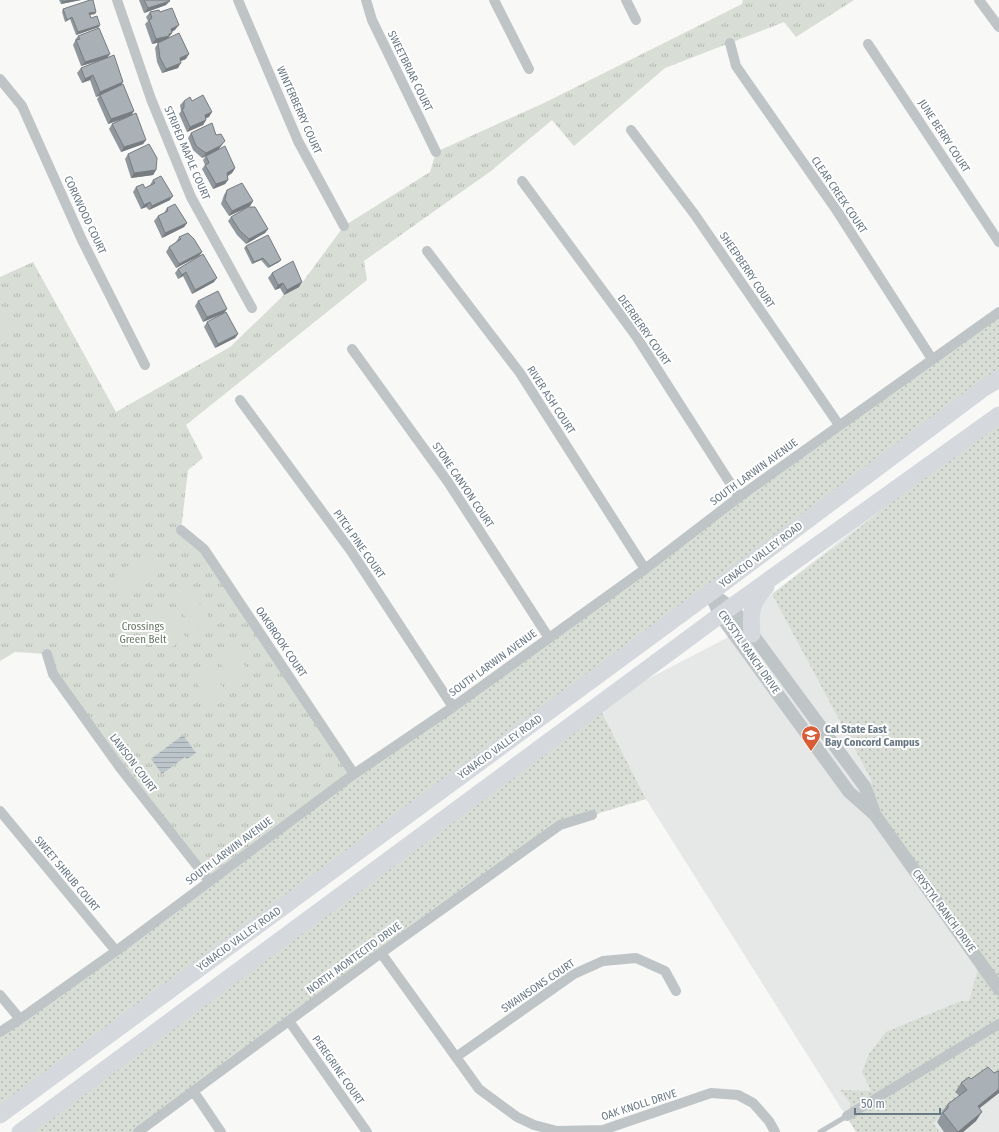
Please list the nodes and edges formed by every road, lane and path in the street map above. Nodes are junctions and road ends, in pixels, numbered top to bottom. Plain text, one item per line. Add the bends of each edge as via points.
1 (117, 0) edge
2 (238, 0) edge
3 (366, 0) edge
4 (494, 0) edge
5 (626, 0) edge
6 (979, 0) edge
7 (636, 20) dead end
8 (999, 27) edge
9 (730, 44) dead end
10 (868, 44) dead end
11 (529, 69) dead end
12 (0, 79) edge
13 (631, 130) dead end
14 (436, 152) dead end
15 (522, 181) dead end
16 (344, 226) dead end
17 (999, 242) edge
18 (427, 251) dead end
19 (252, 308) dead end
20 (999, 312) edge
21 (352, 349) dead end
22 (932, 359) junction
23 (145, 365) dead end
24 (999, 379) edge
25 (240, 400) dead end
26 (999, 415) edge
27 (839, 425) junction
28 (739, 497) junction
29 (181, 530) dead end
30 (645, 569) junction
31 (778, 573) junction
32 (710, 593) junction
33 (726, 610) junction
34 (752, 634) junction
35 (548, 638) junction
36 (47, 654) dead end
37 (453, 707) junction
38 (354, 774) junction
39 (0, 811) edge
40 (592, 815) dead end
41 (875, 815) junction
42 (210, 881) junction
43 (116, 952) junction
44 (381, 953) junction
45 (999, 988) edge
46 (676, 991) dead end
47 (0, 995) edge
48 (20, 1019) junction
49 (289, 1021) junction
50 (999, 1024) edge
51 (0, 1032) edge
52 (456, 1057) junction
53 (194, 1092) junction
54 (0, 1115) edge
55 (847, 1116) joint
56 (20, 1132) edge
57 (138, 1132) edge
58 (221, 1132) edge
59 (367, 1132) edge
60 (776, 1132) edge
61 (820, 1132) edge

1 - 19 street, STRIPED MAPLE COURT via 151,99 191,197
2 - 16 street, WINTERBERRY COURT via 298,141
3 - 14 street, SWEETBRIAR COURT via 372,20
4 - 11 street
5 - 7 street
6 - 8 street
9 - 22 street, CLEAR CREEK COURT via 736,66 837,211
10 - 17 street, JUNE BERRY COURT
12 - 23 street, CORKWOOD COURT via 22,106 82,240
13 - 27 street, SHEEPBERRY COURT via 695,215
15 - 28 street, DEERBERRY COURT via 636,336
18 - 30 street, RIVER ASH COURT via 520,373
20 - 22 street, SOUTH LARWIN AVENUE
21 - 35 street, STONE CANYON COURT via 448,482
22 - 27 street, SOUTH LARWIN AVENUE
24 - 32 highway, YGNACIO VALLEY ROAD
25 - 37 street, PITCH PINE COURT via 351,551
26 - 31 highway
27 - 28 street, SOUTH LARWIN AVENUE
28 - 30 street, SOUTH LARWIN AVENUE
29 - 38 street, OAKBROOK COURT via 204,549
30 - 35 street, SOUTH LARWIN AVENUE
31 - 33 highway
31 - 34 highway via 756,597 750,616
32 - 33 street, CRYSTYL RANCH DRIVE
32 - 54 highway, YGNACIO VALLEY ROAD
33 - 34 street, CRYSTYL RANCH DRIVE
33 - 41 street, CRYSTYL RANCH DRIVE via 849,792
33 - 56 highway
34 - 41 street, CRYSTYL RANCH DRIVE via 865,787
35 - 37 street, SOUTH LARWIN AVENUE
36 - 42 street, LAWSON COURT via 53,674 121,769
37 - 38 street, SOUTH LARWIN AVENUE
38 - 42 street, SOUTH LARWIN AVENUE
39 - 43 street, SWEET SHRUB COURT
40 - 44 street, NORTH MONTECITO DRIVE via 560,826
41 - 45 street, CRYSTYL RANCH DRIVE
42 - 43 street, SOUTH LARWIN AVENUE
43 - 48 street, SOUTH LARWIN AVENUE
44 - 49 street, NORTH MONTECITO DRIVE
44 - 52 street, OAK KNOLL DRIVE
46 - 52 street, SWAINSONS COURT via 665,971 636,958 603,961 574,974
47 - 48 street
48 - 51 street, SOUTH LARWIN AVENUE
49 - 53 street, NORTH MONTECITO DRIVE
49 - 59 street, PEREGRINE COURT
50 - 55 street
52 - 60 street, OAK KNOLL DRIVE via 479,1089 517,1116 534,1125 557,1131 603,1130 711,1093 738,1095 753,1102
53 - 57 street, NORTH MONTECITO DRIVE
53 - 58 street
55 - 61 lane

